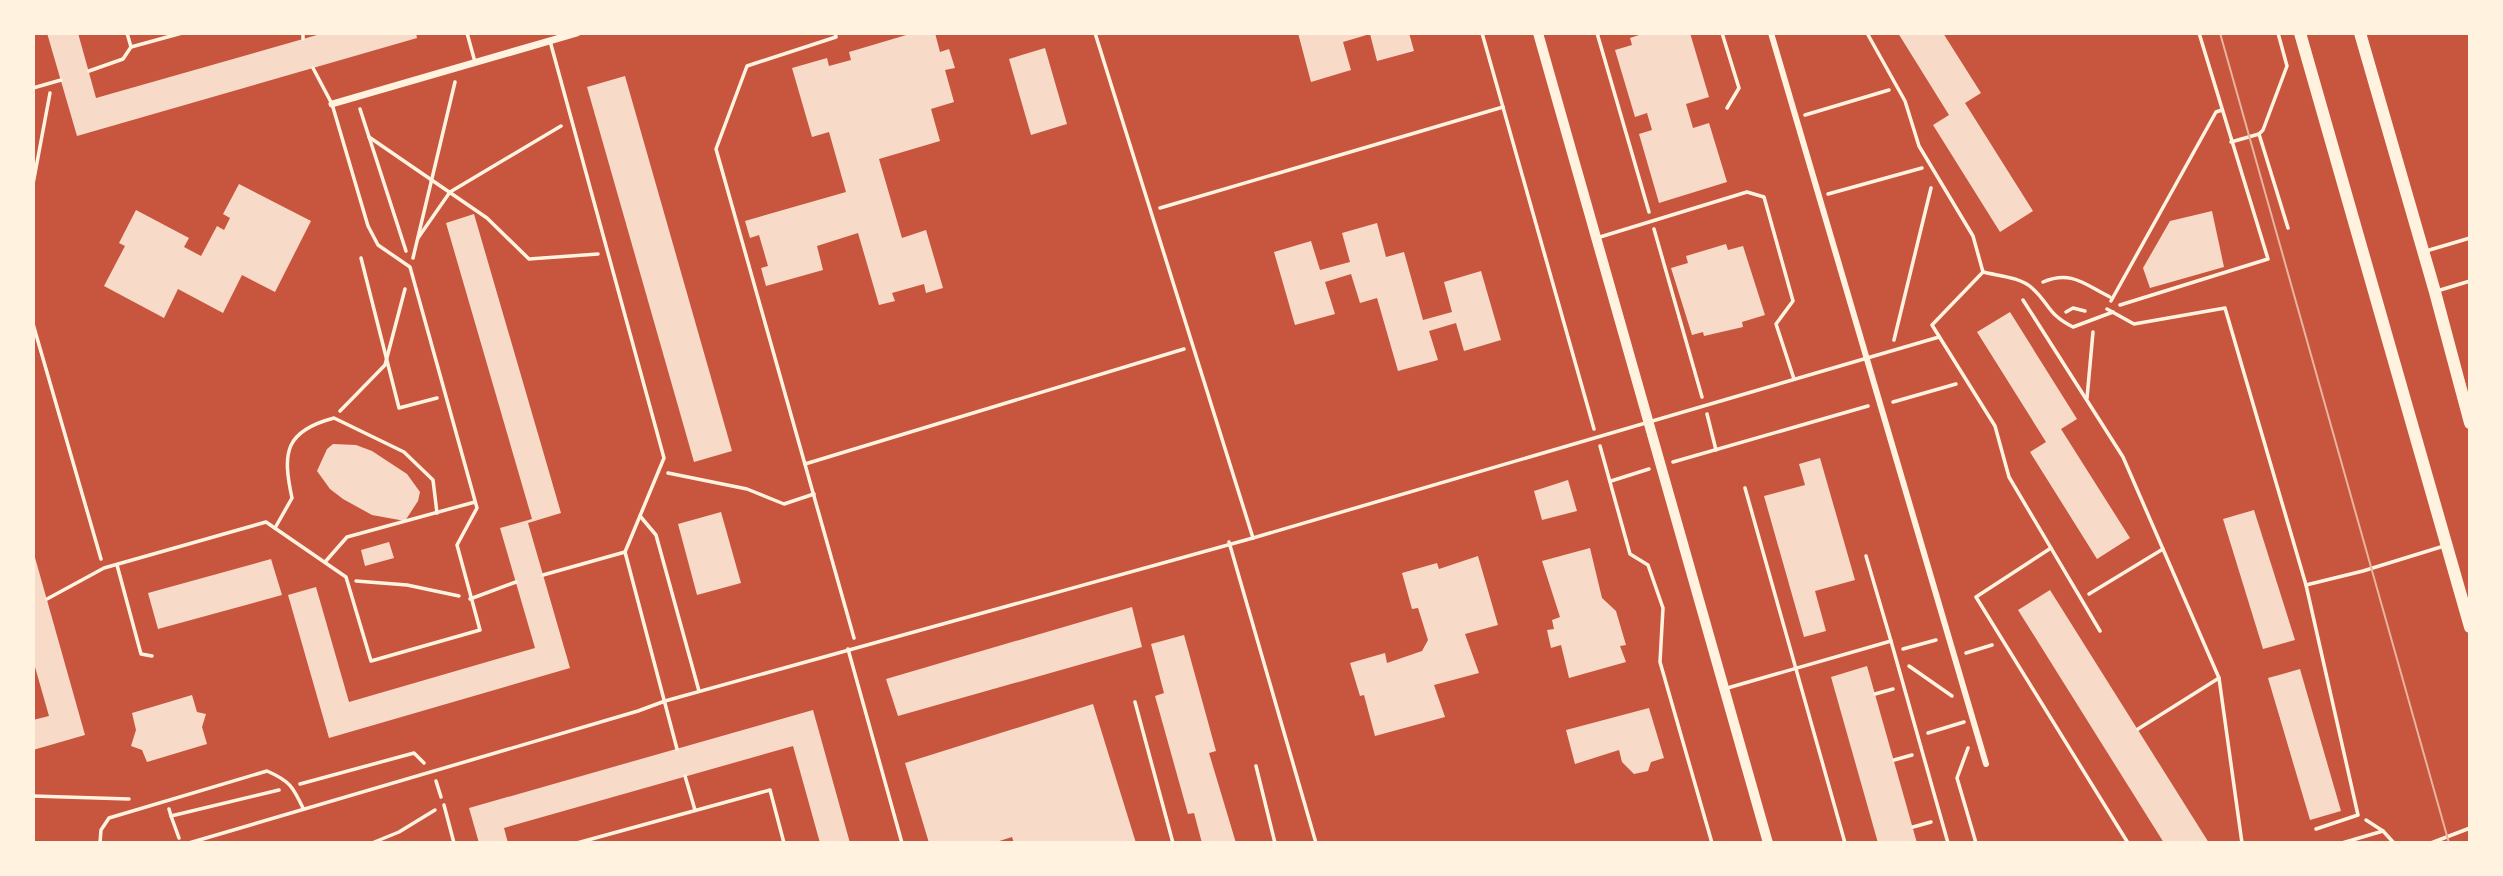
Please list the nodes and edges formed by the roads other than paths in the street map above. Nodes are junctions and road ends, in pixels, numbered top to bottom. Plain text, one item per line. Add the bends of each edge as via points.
1 (127, 33) edge
2 (182, 33) edge
3 (467, 33) edge
4 (577, 33) edge
5 (1095, 33) edge
6 (1722, 33) edge
7 (1771, 33) edge
8 (1867, 33) edge
9 (2300, 33) edge
10 (2360, 33) edge
11 (1542, 34) edge
12 (550, 41) junction
13 (131, 47) junction
14 (475, 62) junction
15 (313, 68) dead end
16 (89, 71) dead end
17 (61, 80) dead end
18 (33, 88) edge
19 (332, 104) junction
20 (1727, 108) dead end
21 (1597, 238) junction
22 (2470, 238) edge
23 (2424, 251) junction
24 (1983, 272) junction
25 (2470, 281) edge
26 (2435, 292) junction
27 (2107, 309) road end
28 (2114, 312) junction
29 (1939, 337) junction
30 (1867, 358) junction
31 (1794, 379) junction
32 (2459, 384) junction
33 (2470, 397) edge
34 (1648, 421) junction
35 (2470, 424) edge
36 (1745, 488) dead end
37 (475, 502) junction
38 (437, 513) junction
39 (640, 516) junction
40 (275, 528) junction
41 (1253, 538) junction
42 (1229, 542) junction
43 (2446, 546) junction
44 (2051, 548) junction
45 (625, 552) junction
46 (1866, 556) dead end
47 (325, 562) junction
48 (117, 565) junction
49 (543, 575) dead end
50 (516, 582) dead end
51 (2306, 585) junction
52 (47, 599) dead end
53 (470, 599) junction
54 (2470, 627) edge
55 (2100, 631) dead end
56 (1891, 641) junction
57 (848, 649) junction
58 (152, 656) dead end
59 (1796, 668) junction
60 (1724, 689) junction
61 (699, 691) junction
62 (665, 701) junction
63 (1135, 702) dead end
64 (677, 749) dead end
65 (1986, 764) dead end
66 (685, 776) dead end
67 (444, 805) road end
68 (303, 809) junction
69 (695, 810) junction
70 (2316, 829) dead end
71 (100, 843) edge
72 (190, 843) edge
73 (454, 843) edge
74 (577, 843) edge
75 (784, 843) edge
76 (902, 843) edge
77 (1173, 843) edge
78 (1316, 843) edge
79 (1768, 843) edge
80 (1845, 843) edge
81 (1948, 843) edge
82 (2128, 843) edge

1 - 13 lane
2 - 13 lane
3 - 14 lane
4 - 12 street
5 - 41 lane
6 - 20 lane via 1739,88
7 - 30 street
8 - 24 lane via 1905,101 1919,146 1973,236
9 - 43 main road
10 - 23 main road
11 - 21 street
12 - 14 street
12 - 39 lane via 664,458
13 - 16 lane via 123,59
14 - 19 street
15 - 19 lane
17 - 18 lane
19 - 37 lane via 368,226 378,245 411,267
21 - 31 lane via 1747,192 1764,197 1793,302 1776,324
21 - 34 street
22 - 23 lane
23 - 26 main road
24 - 28 lane via 2031,287 2056,318 2073,327
24 - 29 lane via 1932,325
25 - 26 lane
26 - 32 main road
27 - 28 lane
28 - 51 lane via 2134,324 2225,308
29 - 30 lane
29 - 44 lane via 1995,426 2009,477
30 - 31 lane
30 - 65 street
31 - 34 lane
32 - 33 street
32 - 35 main road
34 - 41 lane
34 - 60 street
36 - 59 lane
37 - 38 lane
37 - 53 lane via 477,508 457,545
38 - 40 lane via 433,480 404,452 334,418 300,431 291,446 285,468 292,498
38 - 47 lane via 347,537
39 - 45 lane
39 - 61 lane via 656,535
40 - 47 lane
40 - 48 lane via 266,522
41 - 42 lane
42 - 57 lane
42 - 78 lane
43 - 51 lane
43 - 54 main road
44 - 55 lane
44 - 82 lane via 1976,597
45 - 49 lane
45 - 62 lane
46 - 56 lane
47 - 53 lane via 346,577 371,661 480,630
48 - 52 lane
48 - 58 lane via 141,654
50 - 53 lane
51 - 70 lane via 2358,815
56 - 59 lane
56 - 81 lane
57 - 61 lane
57 - 76 lane
59 - 60 lane
59 - 80 lane
60 - 79 street
61 - 62 lane
62 - 64 lane
62 - 68 lane
63 - 77 lane
66 - 69 lane
67 - 73 lane
68 - 71 lane via 292,786 267,771 109,818
68 - 72 lane
69 - 74 lane
69 - 75 lane via 770,790

